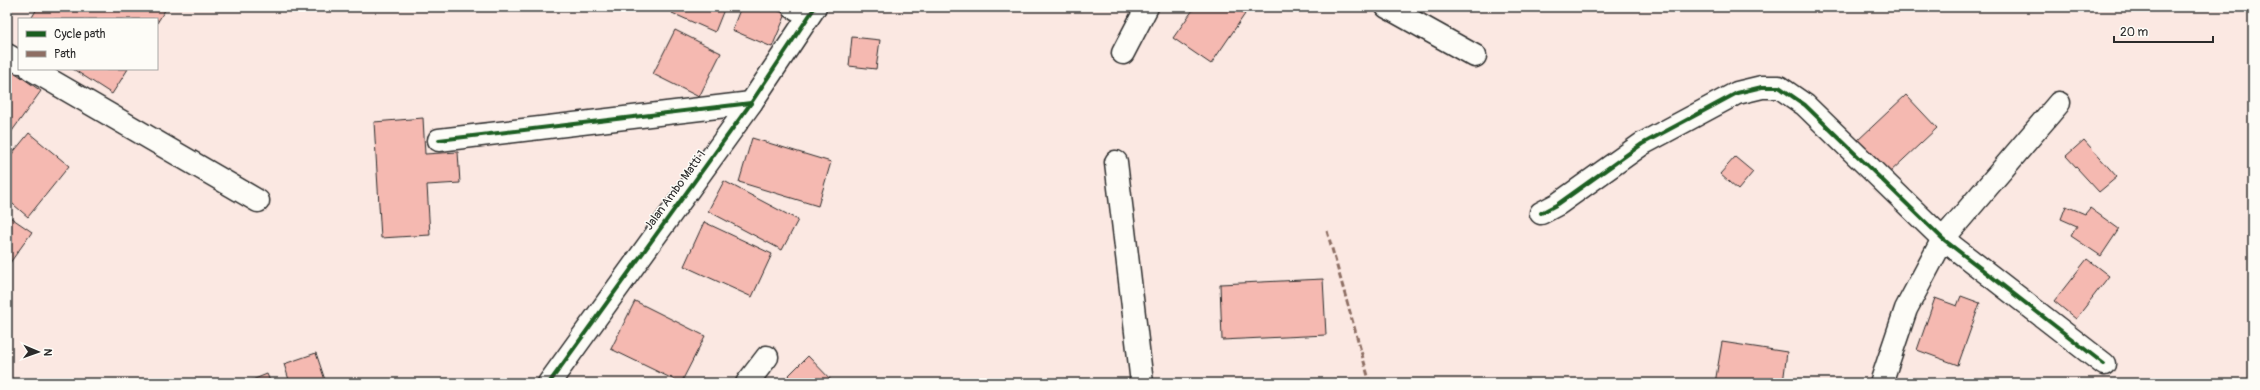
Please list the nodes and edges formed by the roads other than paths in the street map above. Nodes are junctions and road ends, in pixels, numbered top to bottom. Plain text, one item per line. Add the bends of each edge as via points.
1 (1147, 7) edge
2 (1387, 7) edge
3 (806, 10) edge
4 (1123, 53) dead end
5 (7, 55) edge
6 (1475, 56) dead end
7 (18, 61) edge
8 (33, 70) edge
9 (751, 103) junction
10 (2059, 103) dead end
11 (439, 140) dead end
12 (1116, 162) dead end
13 (258, 201) dead end
14 (1541, 213) dead end
15 (1943, 239) junction
16 (767, 357) dead end
17 (2104, 364) dead end
18 (548, 383) edge
19 (747, 383) edge
20 (1142, 383) edge
21 (1881, 383) edge

1 - 4 street
2 - 6 street
3 - 9 street, Jalan Ambo Matti 1
5 - 7 street
8 - 13 street
9 - 11 street
9 - 18 street, Jalan Ambo Matti 1
10 - 15 street
12 - 20 street
14 - 15 street via 1558,204 1642,144 1737,93 1762,87 1779,88 1805,105
15 - 17 street
15 - 21 street via 1906,309
16 - 19 street

